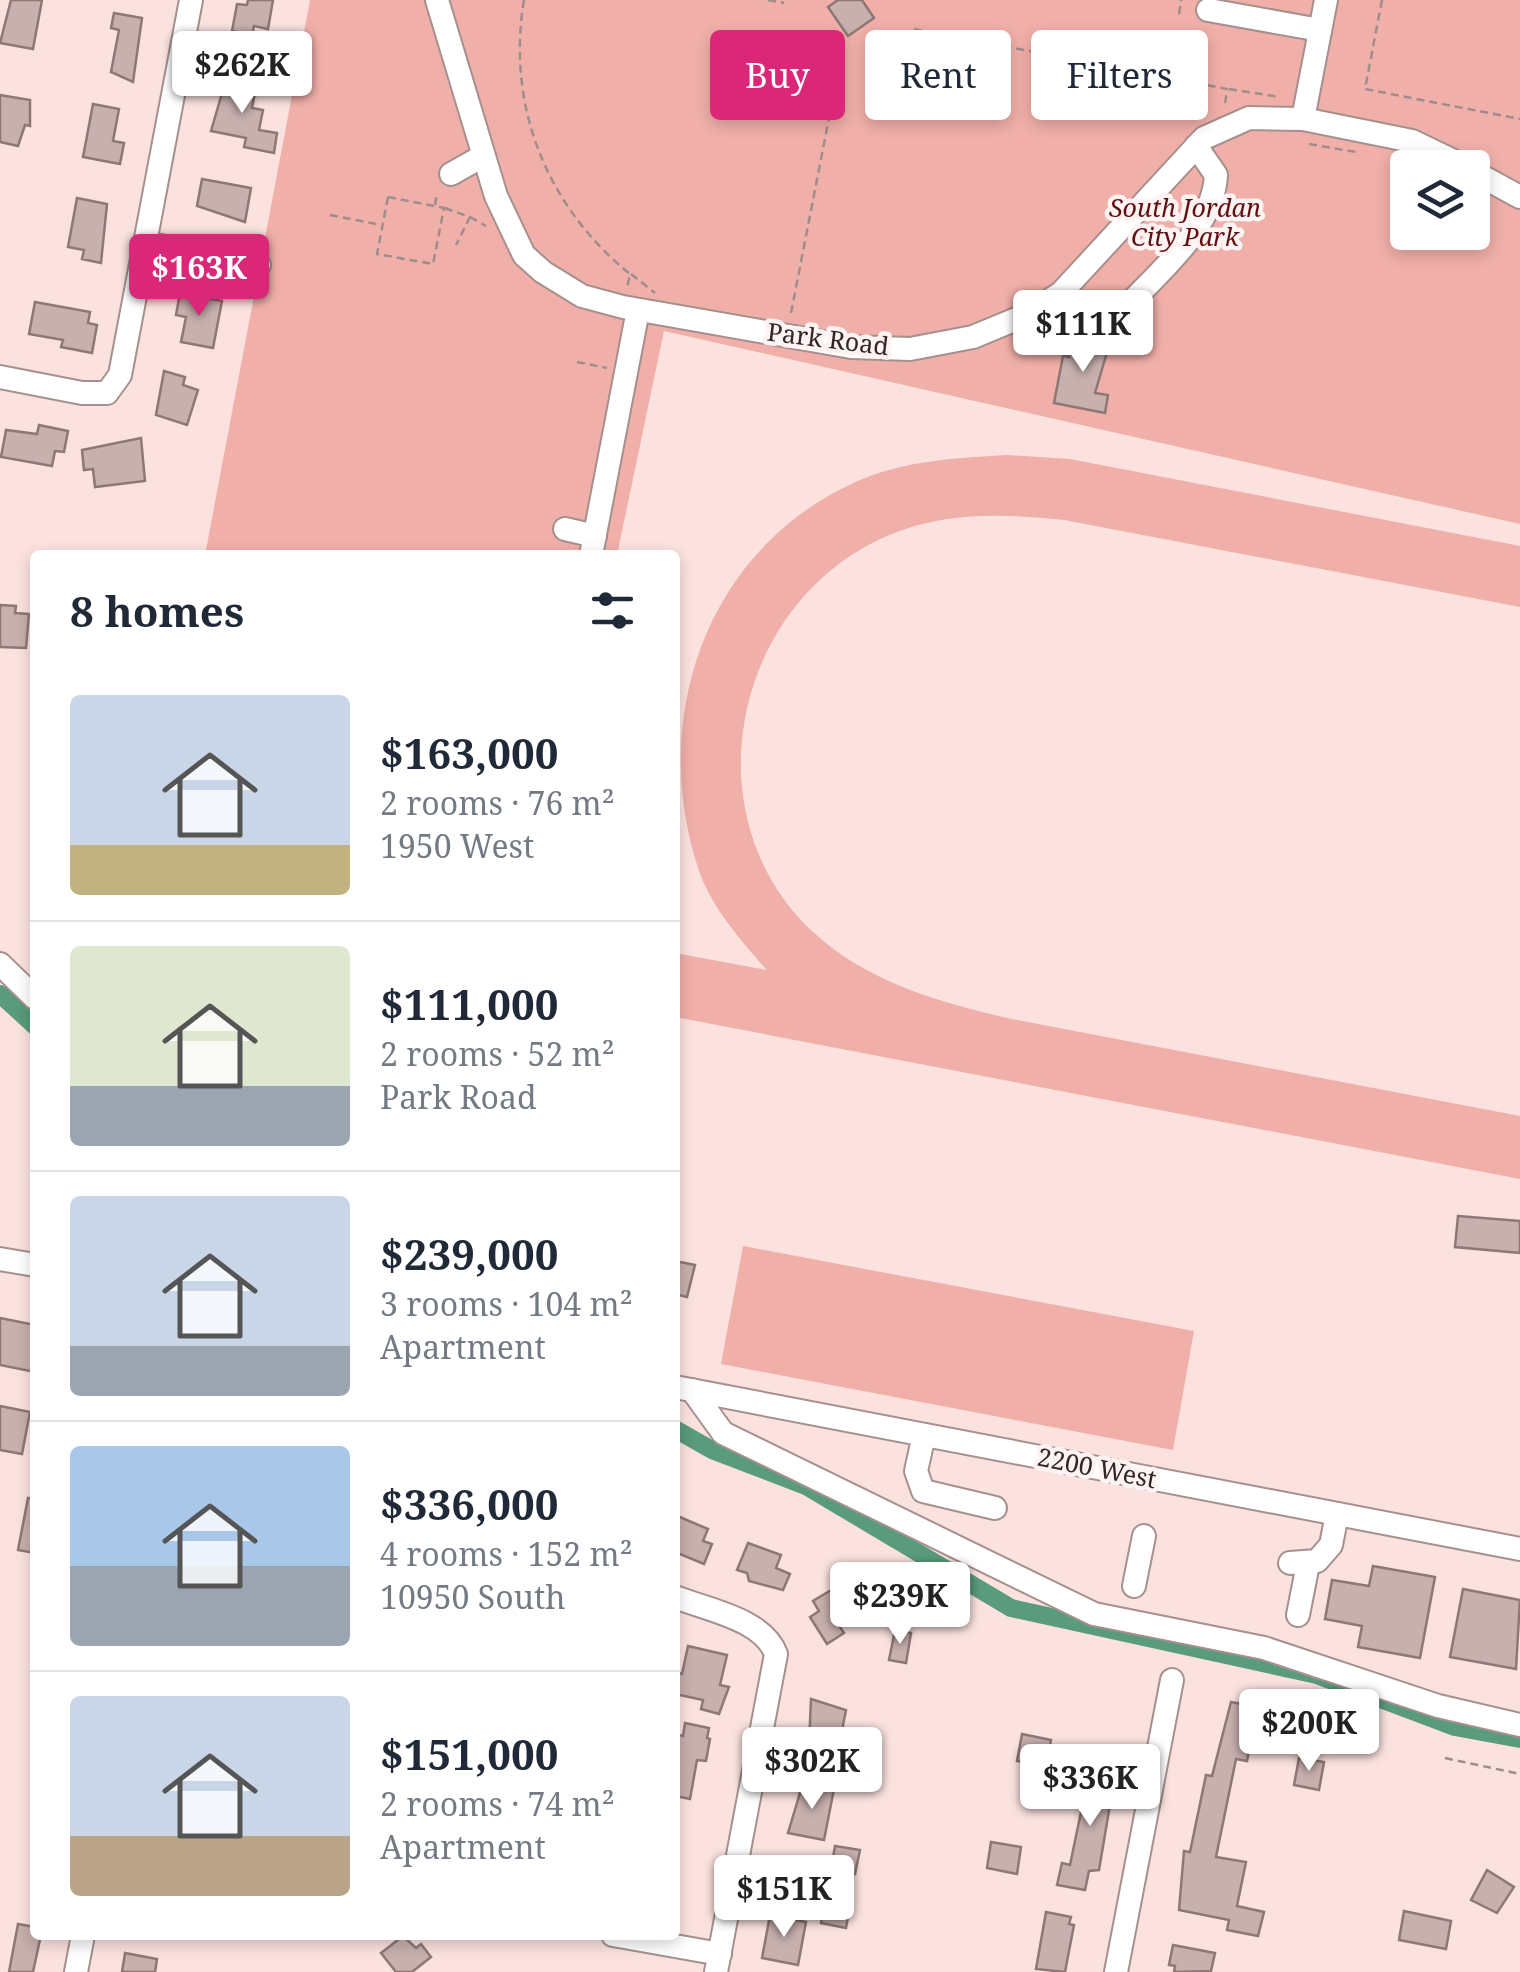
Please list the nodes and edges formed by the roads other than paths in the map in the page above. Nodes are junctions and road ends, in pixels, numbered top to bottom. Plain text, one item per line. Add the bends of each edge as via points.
1 (191, 0) edge
2 (436, 0) edge
3 (1326, 0) edge
4 (1208, 10) dead end
5 (1320, 30) junction
6 (1298, 109) junction
7 (1196, 146) junction
8 (1431, 150) edge
9 (483, 156) junction
10 (450, 174) dead end
11 (1490, 181) edge
12 (1520, 198) edge
13 (145, 243) junction
14 (260, 266) dead end
15 (632, 301) junction
16 (1117, 316) dead end
17 (0, 377) edge
18 (565, 529) dead end
19 (593, 545) edge
20 (0, 964) edge
21 (30, 993) edge
22 (0, 1259) edge
23 (30, 1264) edge
24 (684, 1389) edge
25 (924, 1435) junction
26 (995, 1508) dead end
27 (1337, 1514) junction
28 (1144, 1536) dead end
29 (1520, 1550) edge
30 (1134, 1586) dead end
31 (680, 1599) edge
32 (1298, 1615) dead end
33 (1172, 1680) dead end
34 (1520, 1725) edge
35 (82, 1940) edge
36 (633, 1940) edge
37 (718, 1963) edge
38 (76, 1972) edge
39 (1116, 1972) edge

1 - 13 street
2 - 9 street, Park Road
3 - 5 street
4 - 5 street
5 - 6 street
6 - 7 street, Park Road via 1228,124
6 - 8 street, Park Road
7 - 15 street, Park Road via 1060,293 973,338 910,348 852,347
7 - 16 street via 1216,175 1211,205
9 - 10 street
9 - 15 street, Park Road via 524,255 582,296
11 - 12 street, Park Road
13 - 14 street
13 - 17 street via 120,375 107,393
15 - 19 street
18 - 19 street
20 - 21 street
22 - 23 street
24 - 25 street, 2200 West
24 - 34 street via 723,1433 1094,1614 1264,1648 1438,1706
25 - 26 street via 916,1471 923,1491
25 - 27 street, 2200 West
27 - 29 street, 2200 West
27 - 32 street via 1331,1545 1317,1561 1299,1563
28 - 30 street
31 - 37 street via 754,1628 770,1638 776,1654
33 - 39 street
35 - 38 street
36 - 37 street

